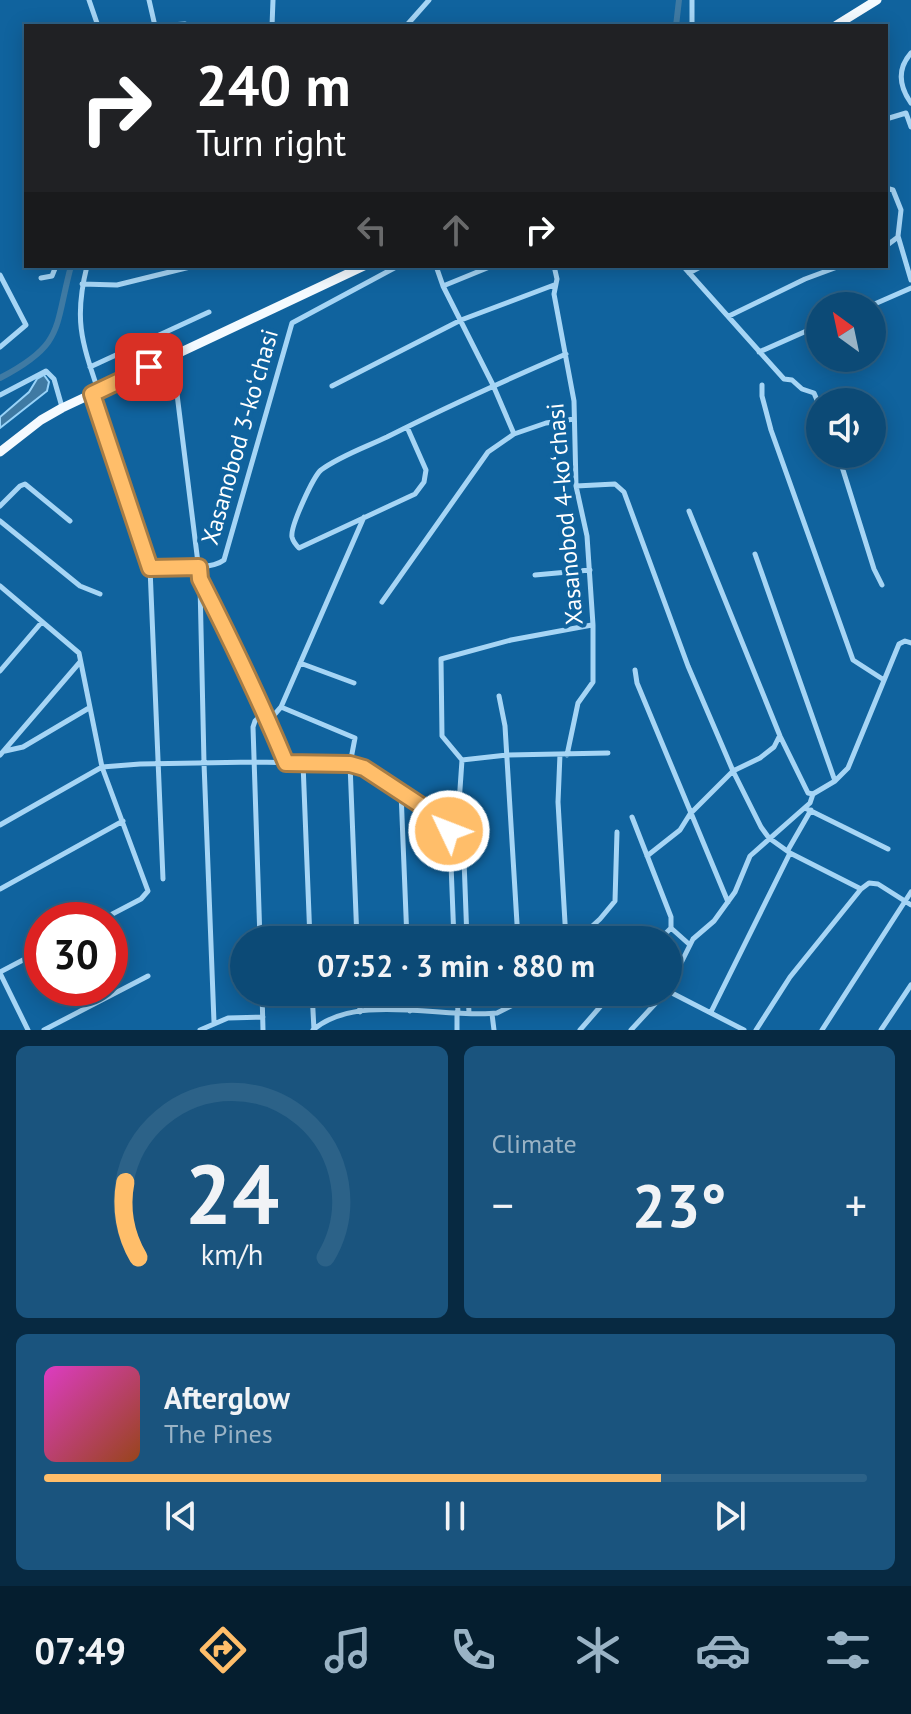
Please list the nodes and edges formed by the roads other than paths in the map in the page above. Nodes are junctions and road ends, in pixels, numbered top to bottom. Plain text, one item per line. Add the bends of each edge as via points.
1 (89, 0) edge
2 (149, 0) edge
3 (273, 0) edge
4 (429, 0) edge
5 (692, 0) edge
6 (877, 0) edge
7 (97, 24) edge
8 (155, 24) edge
9 (272, 24) edge
10 (408, 24) edge
11 (692, 24) edge
12 (838, 24) edge
13 (911, 53) edge
14 (909, 108) edge
15 (888, 118) edge
16 (911, 127) edge
17 (888, 189) edge
18 (898, 236) junction
19 (888, 244) edge
20 (55, 268) edge
21 (86, 268) edge
22 (173, 268) edge
23 (360, 268) edge
24 (394, 268) edge
25 (437, 268) edge
26 (487, 268) edge
27 (554, 268) edge
28 (685, 268) edge
29 (698, 268) edge
30 (835, 268) edge
31 (689, 273) junction
32 (0, 275) edge
33 (41, 278) dead end
34 (911, 280) edge
35 (82, 284) junction
36 (554, 285) junction
37 (443, 286) junction
38 (911, 288) edge
39 (886, 299) edge
40 (209, 312) dead end
41 (729, 316) junction
42 (461, 320) junction
43 (806, 331) edge
44 (0, 347) edge
45 (759, 352) junction
46 (566, 354) junction
47 (90, 367) junction
48 (493, 385) junction
49 (762, 385) dead end
50 (176, 386) dead end
51 (332, 386) dead end
52 (806, 390) edge
53 (95, 392) junction
54 (0, 395) edge
55 (62, 408) junction
56 (574, 419) junction
57 (407, 427) junction
58 (514, 434) junction
59 (0, 452) edge
60 (842, 468) edge
61 (576, 486) junction
62 (0, 506) edge
63 (689, 511) dead end
64 (365, 517) junction
65 (0, 521) edge
66 (70, 521) dead end
67 (755, 554) dead end
68 (199, 567) junction
69 (150, 568) junction
70 (590, 570) junction
71 (535, 575) dead end
72 (200, 579) junction
73 (882, 585) dead end
74 (0, 586) edge
75 (100, 594) dead end
76 (382, 602) dead end
77 (42, 623) junction
78 (593, 625) junction
79 (911, 643) edge
80 (81, 662) junction
81 (300, 663) junction
82 (635, 670) dead end
83 (0, 671) edge
84 (884, 680) junction
85 (354, 683) dead end
86 (499, 696) dead end
87 (281, 707) junction
88 (89, 708) junction
89 (265, 715) junction
90 (780, 736) junction
91 (2, 753) edge
92 (608, 753) dead end
93 (507, 755) junction
94 (564, 755) junction
95 (462, 760) junction
96 (255, 762) junction
97 (204, 763) junction
98 (286, 763) junction
99 (303, 763) junction
100 (157, 764) junction
101 (350, 764) junction
102 (102, 767) junction
103 (733, 771) junction
104 (835, 781) junction
105 (401, 791) junction
106 (813, 794) junction
107 (807, 809) junction
108 (690, 814) junction
109 (632, 817) dead end
110 (458, 818) junction
111 (123, 821) junction
112 (0, 825) edge
113 (447, 826) junction
114 (617, 832) dead end
115 (769, 838) junction
116 (888, 849) dead end
117 (789, 852) junction
118 (647, 856) junction
119 (163, 879) dead end
120 (0, 889) edge
121 (861, 889) junction
122 (911, 892) edge
123 (728, 902) junction
124 (908, 903) edge
125 (128, 906) edge
126 (260, 926) edge
127 (309, 926) edge
128 (356, 926) edge
129 (406, 926) edge
130 (453, 926) edge
131 (466, 926) edge
132 (517, 926) edge
133 (565, 926) edge
134 (592, 926) edge
135 (671, 926) edge
136 (682, 938) edge
137 (690, 945) junction
138 (24, 960) edge
139 (682, 961) edge
140 (0, 974) edge
141 (148, 976) dead end
142 (911, 985) edge
143 (682, 998) edge
144 (263, 1006) edge
145 (313, 1006) edge
146 (360, 1006) edge
147 (410, 1006) edge
148 (458, 1006) edge
149 (469, 1006) edge
150 (513, 1006) edge
151 (601, 1006) edge
152 (653, 1006) edge
153 (410, 1011) junction
154 (360, 1012) junction
155 (711, 1012) junction
156 (458, 1013) junction
157 (469, 1013) junction
158 (492, 1014) junction
159 (263, 1017) junction
160 (214, 1022) junction
161 (28, 1030) edge
162 (44, 1030) edge
163 (200, 1030) edge
164 (263, 1030) edge
165 (314, 1030) edge
166 (457, 1030) edge
167 (494, 1030) edge
168 (580, 1030) edge
169 (631, 1030) edge
170 (744, 1030) edge
171 (756, 1030) edge
172 (822, 1030) edge
173 (881, 1030) edge

1 - 7 street
2 - 8 street
3 - 9 street
4 - 10 street
5 - 11 street
6 - 12 main road
13 - 14 street via 900,72
14 - 15 street
14 - 16 street
17 - 18 street via 901,210
18 - 19 street
18 - 34 street
20 - 33 street via 52,276
21 - 35 street
22 - 35 street via 117,285
23 - 53 main road
24 - 68 street, Xasanobod 3-koʻchasi via 292,323 224,560
25 - 37 street
26 - 37 street
27 - 36 street, Xasanobod 4-koʻchasi
28 - 31 street
29 - 31 street
30 - 41 street
31 - 41 street
32 - 44 street via 26,325
35 - 47 street via 79,311
36 - 42 street
36 - 46 street, Xasanobod 4-koʻchasi
37 - 42 street
38 - 39 street
40 - 47 street
41 - 45 street
42 - 48 street
42 - 51 street
43 - 45 street
45 - 52 street via 784,379
46 - 48 street
46 - 56 street, Xasanobod 4-koʻchasi
47 - 53 street
48 - 57 street
48 - 58 street
49 - 84 street via 771,430 853,660
50 - 68 street
53 - 55 main road
53 - 69 street
54 - 55 street via 46,371 54,379
55 - 59 main road
56 - 58 street
56 - 61 street, Xasanobod 4-koʻchasi
57 - 64 street via 426,470 424,482 415,494
57 - 64 street via 319,472 293,540 300,548
58 - 76 street via 488,452
60 - 73 street
61 - 70 street, Xasanobod 4-koʻchasi
61 - 103 street via 615,484 624,492
62 - 66 street via 25,484
63 - 90 street
64 - 81 street
65 - 75 street via 80,586
67 - 104 street
68 - 69 street
68 - 72 street
69 - 100 street
70 - 71 street
70 - 78 street, Xasanobod 4-koʻchasi
72 - 89 street
72 - 97 street
74 - 77 street
77 - 80 street via 77,650
77 - 83 street
78 - 94 street, Xasanobod 4-koʻchasi via 593,682 578,703
78 - 95 street via 441,659 442,736
79 - 84 street via 899,644
80 - 88 street
80 - 91 street
81 - 85 street
81 - 87 street
82 - 108 street
84 - 104 street via 848,768
86 - 93 street
87 - 89 street via 274,715
87 - 101 street via 354,737
88 - 91 street via 23,747
88 - 102 street
89 - 96 street via 253,723
89 - 98 street
90 - 103 street via 760,758
90 - 106 street
92 - 94 street
93 - 94 street
93 - 95 street
93 - 132 street
94 - 133 street, Xasanobod 4-koʻchasi via 558,802
95 - 110 street
96 - 97 street
96 - 98 street
96 - 126 street
97 - 100 street
97 - 160 street
98 - 99 street
99 - 101 street
99 - 127 street
100 - 102 street
100 - 119 street
101 - 105 street
101 - 128 street
102 - 111 street
102 - 112 street
103 - 108 street
103 - 115 street
104 - 106 street
105 - 113 street
105 - 129 street
106 - 107 street
107 - 115 street
107 - 116 street
107 - 117 street
108 - 118 street via 680,830
108 - 123 street
109 - 118 street
110 - 113 street
110 - 131 street
111 - 120 street
111 - 125 street via 148,891
113 - 130 street
114 - 134 street via 615,901
115 - 117 street
115 - 123 street via 750,856
117 - 121 street
117 - 155 street
118 - 135 street
121 - 124 street via 878,884
121 - 171 street via 790,977
122 - 124 street
123 - 137 street
124 - 172 street
136 - 137 street
137 - 139 street
138 - 140 street
140 - 161 street
141 - 162 street
142 - 173 street
143 - 155 street
144 - 159 street
145 - 165 street
146 - 154 street
147 - 153 street
148 - 156 street
149 - 157 street
150 - 158 street
151 - 168 street
152 - 169 street
153 - 154 street
153 - 156 street
154 - 165 street via 325,1021
155 - 170 street
156 - 157 street
156 - 166 street
157 - 158 street
158 - 167 street
159 - 160 street
159 - 164 street
160 - 163 street

